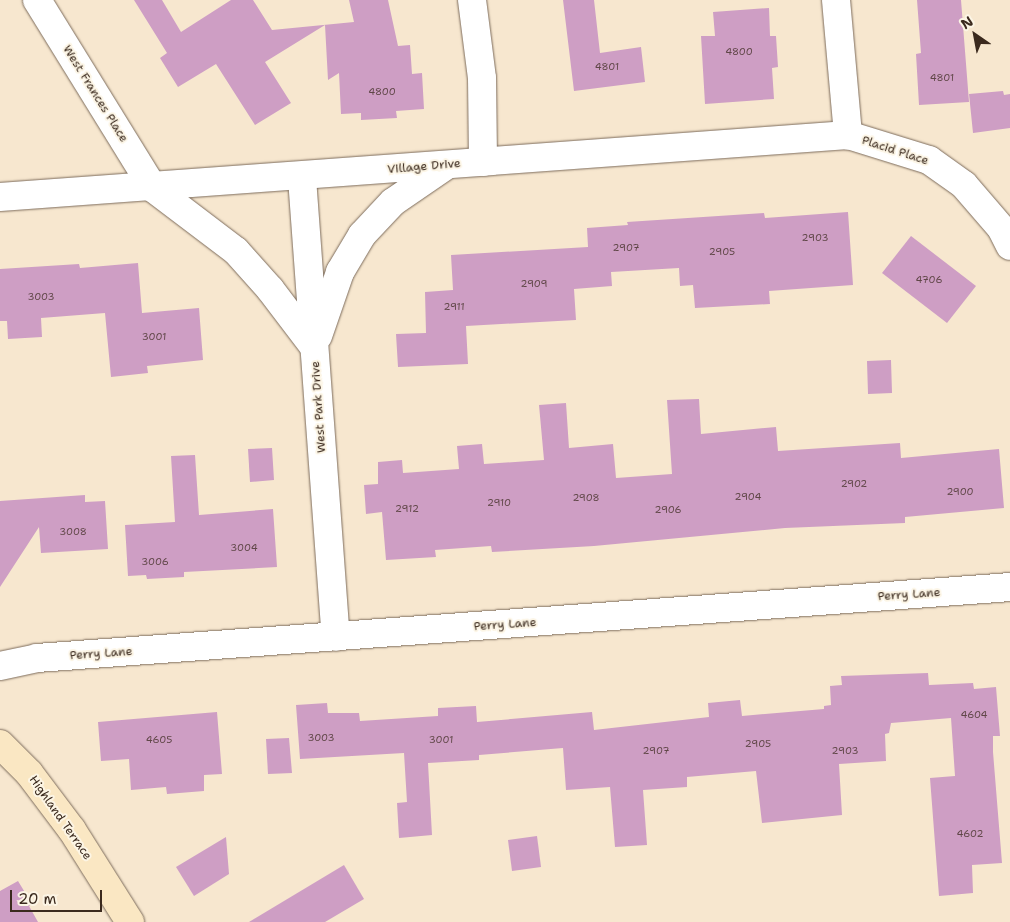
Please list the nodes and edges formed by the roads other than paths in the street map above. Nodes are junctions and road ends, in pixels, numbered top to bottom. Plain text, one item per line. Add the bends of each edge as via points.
1 (37, 0) edge
2 (472, 0) edge
3 (836, 0) edge
4 (848, 135) junction
5 (482, 162) junction
6 (448, 164) junction
7 (302, 178) junction
8 (153, 188) junction
9 (0, 197) edge
10 (1010, 246) edge
11 (314, 347) junction
12 (1010, 587) edge
13 (336, 637) junction
14 (0, 666) edge
15 (0, 744) edge
16 (130, 922) edge

1 - 8 street, West Frances Place
2 - 5 street via 482,78
3 - 4 street, Placid Place
4 - 5 street, Village Drive
4 - 10 street, Placid Place via 929,160 964,185 1001,228
5 - 6 street, Village Drive
6 - 7 street, Village Drive
6 - 11 street via 393,202 362,235 340,272
7 - 8 street, Village Drive
7 - 11 street, West Park Drive
8 - 9 street, Village Drive
8 - 11 street via 236,250
11 - 13 street, West Park Drive
12 - 13 street, Perry Lane
13 - 14 street, Perry Lane via 38,658
15 - 16 main road, Highland Terrace via 29,773 72,830

